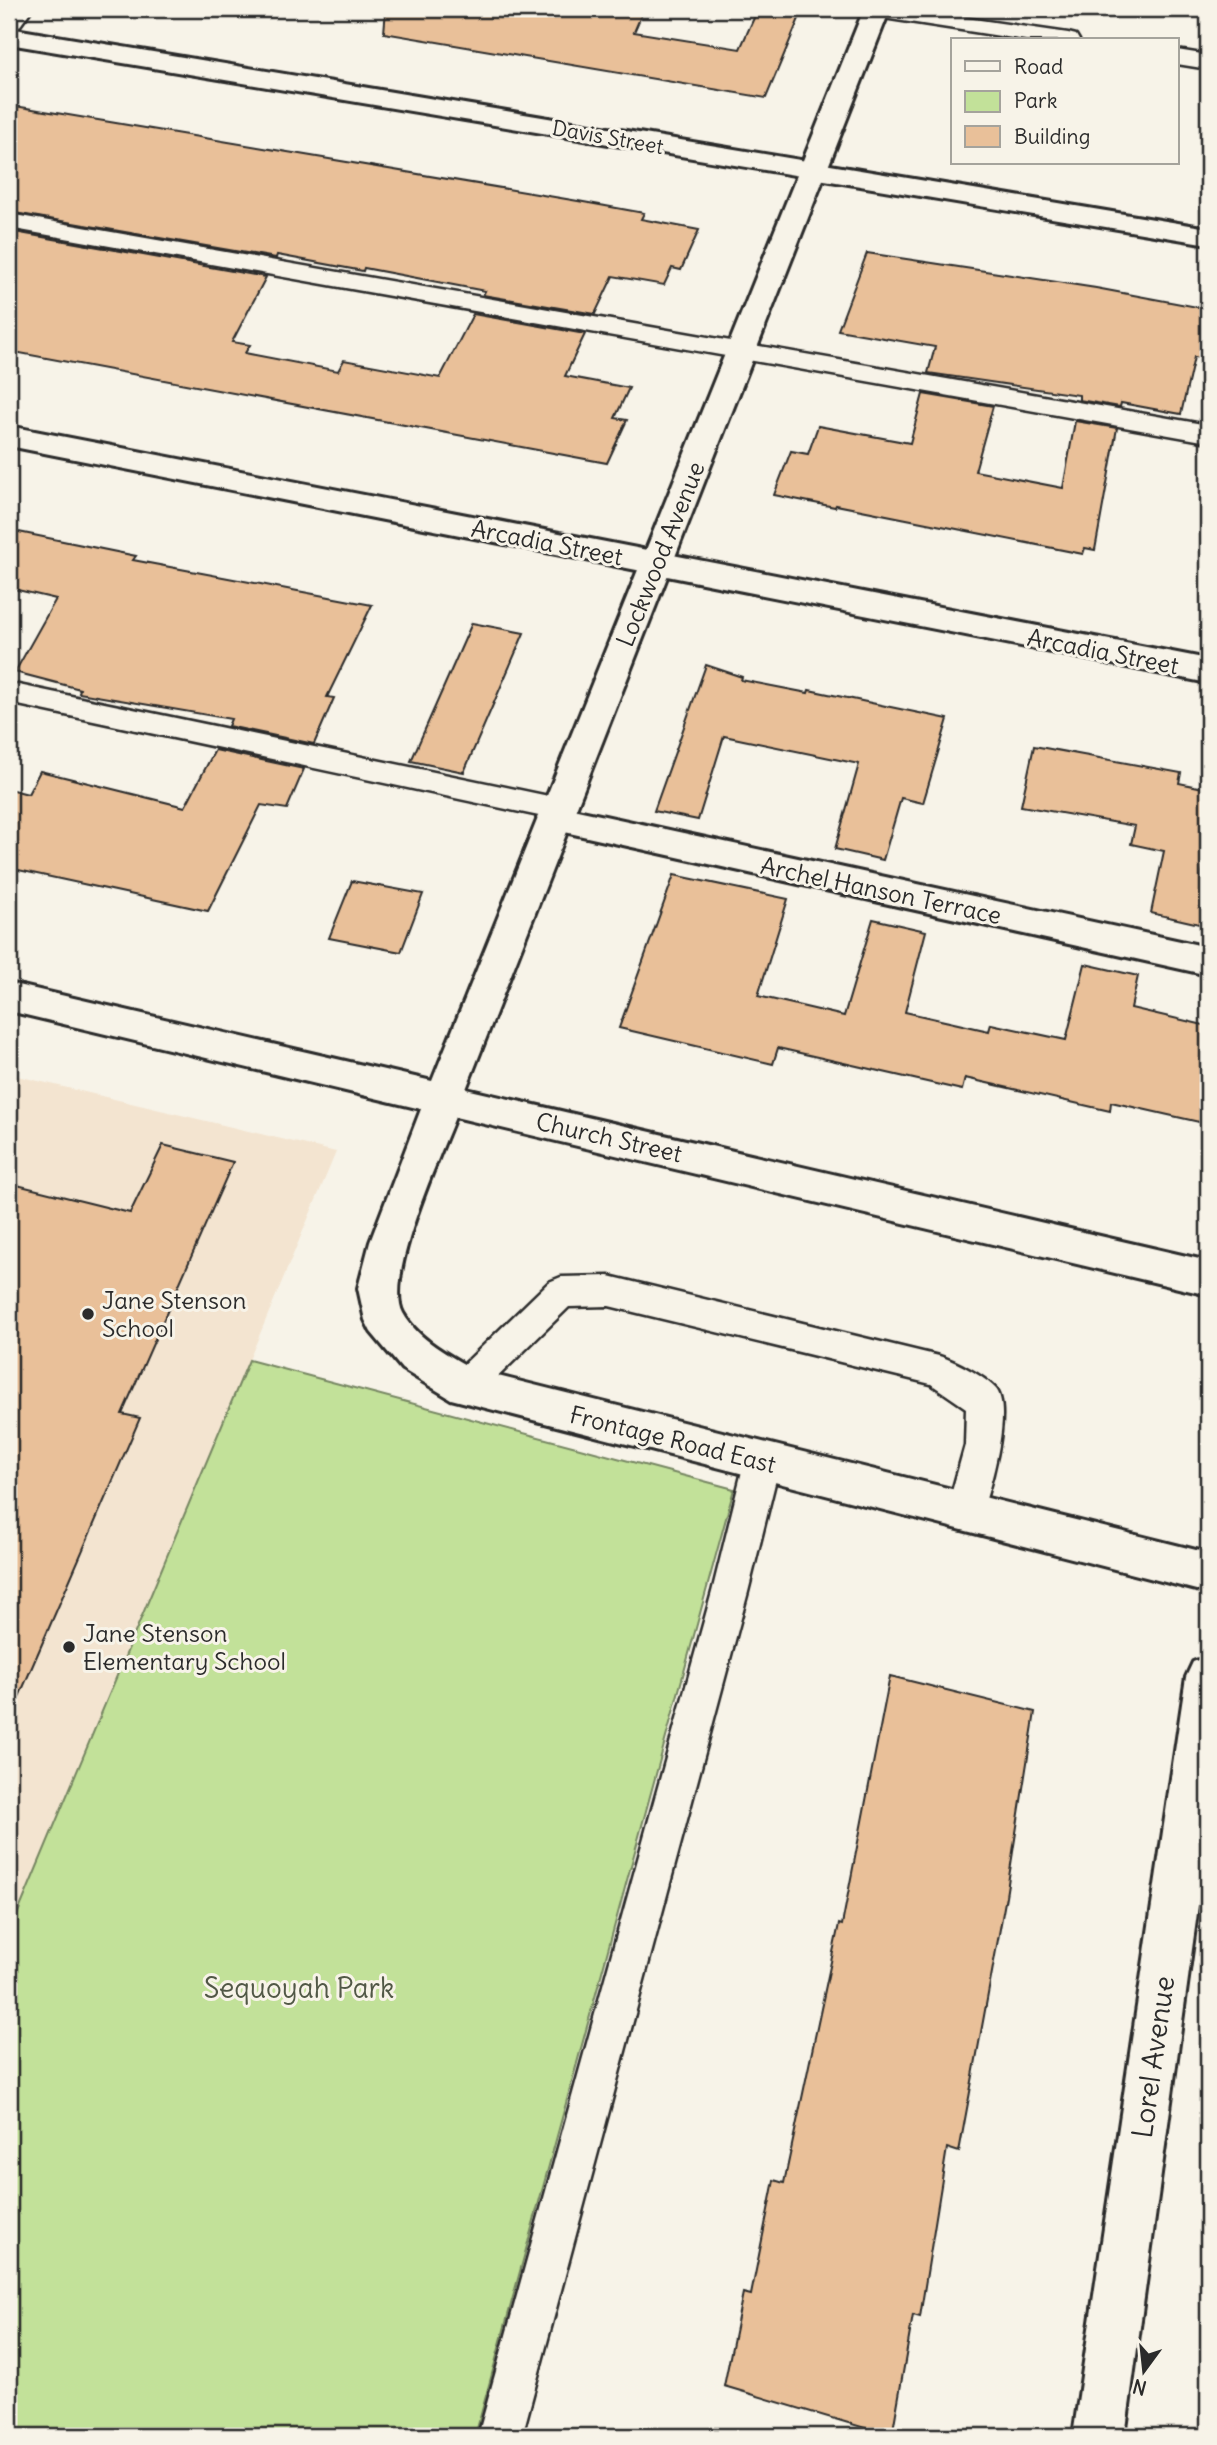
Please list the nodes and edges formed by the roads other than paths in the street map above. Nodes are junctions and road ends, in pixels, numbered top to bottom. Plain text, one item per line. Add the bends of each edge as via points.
1 (21, 9) edge
2 (872, 9) edge
3 (9, 24) edge
4 (9, 36) edge
5 (1055, 38) edge
6 (1178, 57) edge
7 (1208, 62) edge
8 (812, 171) junction
9 (9, 221) edge
10 (1208, 236) edge
11 (740, 351) junction
12 (1208, 434) edge
13 (9, 436) edge
14 (656, 563) junction
15 (1208, 671) edge
16 (9, 693) edge
17 (556, 814) junction
18 (1208, 961) edge
19 (9, 997) edge
20 (443, 1099) junction
21 (1208, 1278) edge
22 (465, 1386) junction
23 (762, 1463) junction
24 (964, 1513) junction
25 (1208, 1573) edge
26 (1208, 1677) edge
27 (500, 2436) edge
28 (1098, 2436) edge

1 - 3 lane
2 - 5 lane
2 - 8 street, Lockwood Avenue
4 - 8 street, Davis Street
6 - 7 lane
8 - 10 street, Davis Street
8 - 11 street, Lockwood Avenue
9 - 11 lane
11 - 12 lane
11 - 14 street, Lockwood Avenue
13 - 14 street, Arcadia Street
14 - 15 street, Arcadia Street
14 - 17 street, Lockwood Avenue
16 - 17 lane
17 - 18 street, Archel Hanson Terrace
17 - 20 street, Lockwood Avenue
19 - 20 street, Church Street
20 - 21 street, Church Street
20 - 22 street, Frontage Road East via 389,1242 378,1288 386,1320 416,1356
22 - 23 street, Frontage Road East
22 - 24 lane via 561,1292 609,1292 939,1371 984,1399 983,1446
23 - 24 street, Frontage Road East
23 - 27 lane
24 - 25 street, Frontage Road East
26 - 28 street, Lorel Avenue

